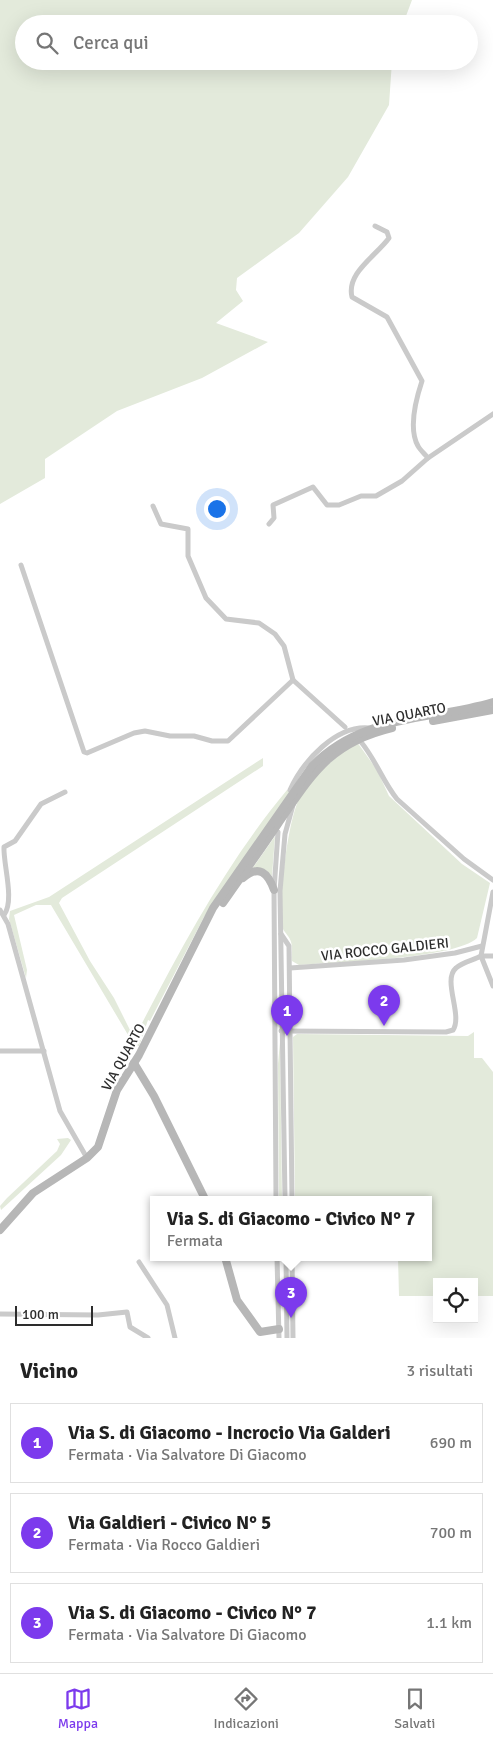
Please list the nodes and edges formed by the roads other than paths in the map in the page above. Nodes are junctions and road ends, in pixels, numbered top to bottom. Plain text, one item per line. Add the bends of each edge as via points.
1 (375, 226) dead end
2 (493, 414) edge
3 (428, 458) junction
4 (154, 506) dead end
5 (269, 524) dead end
6 (21, 565) dead end
7 (293, 680) junction
8 (493, 702) edge
9 (493, 710) edge
10 (345, 727) dead end
11 (369, 728) junction
12 (361, 742) dead end
13 (290, 790) dead end
14 (65, 792) dead end
15 (294, 802) junction
16 (278, 832) dead end
17 (239, 880) junction
18 (493, 880) edge
19 (274, 890) junction
20 (493, 892) edge
21 (0, 910) edge
22 (4, 915) junction
23 (209, 920) junction
24 (281, 934) junction
25 (482, 946) junction
26 (481, 956) junction
27 (493, 956) edge
28 (290, 968) junction
29 (493, 986) edge
30 (276, 1031) junction
31 (283, 1031) junction
32 (290, 1031) junction
33 (0, 1051) edge
34 (44, 1051) junction
35 (134, 1064) junction
36 (87, 1158) junction
37 (204, 1196) edge
38 (276, 1196) edge
39 (286, 1196) edge
40 (292, 1196) edge
41 (0, 1230) edge
42 (226, 1261) edge
43 (276, 1261) edge
44 (286, 1261) edge
45 (292, 1261) edge
46 (139, 1262) dead end
47 (0, 1314) edge
48 (279, 1329) junction
49 (260, 1335) edge
50 (148, 1338) edge
51 (175, 1338) edge
52 (279, 1338) edge
53 (287, 1338) edge
54 (293, 1338) edge

1 - 3 street via 387,232 389,238 354,277 350,288 352,297 387,317 417,370 422,381 415,401 414,426 417,445
2 - 3 street
3 - 5 street via 402,481 376,496 361,496 339,505 327,505 313,487 273,505 274,518
4 - 7 street via 161,524 188,528 188,556 206,598 226,619 259,623 276,634 284,646
6 - 7 street via 84,752 145,732 194,736 212,741 228,740
7 - 10 street
8 - 11 street, VIA QUARTO
9 - 15 street, VIA QUARTO via 394,727 362,737 337,751 321,765
11 - 13 street via 348,731 330,742 302,770
11 - 23 street, VIA QUARTO via 333,747 308,771 213,908
12 - 18 street via 397,799 464,859
14 - 22 street via 41,804 14,841 4,847 8,894
15 - 17 street, VIA QUARTO
15 - 24 street via 285,834 282,863
16 - 19 street
17 - 19 street via 250,872 262,872 269,877
17 - 23 street, VIA QUARTO
19 - 30 street
20 - 25 street
21 - 22 street
22 - 34 street
23 - 35 street, VIA QUARTO
24 - 28 street via 289,946
24 - 31 street
25 - 26 street
25 - 28 street, VIA ROCCO GALDIERI via 404,960
26 - 27 street
26 - 29 street
26 - 32 street, VIA ROCCO GALDIERI via 460,965 453,972 456,1025 451,1031
28 - 32 street
30 - 31 street, VIA ROCCO GALDIERI
30 - 38 street
31 - 32 street, VIA ROCCO GALDIERI
31 - 39 street
32 - 40 street
33 - 34 street
34 - 36 street via 60,1111
35 - 36 street, VIA QUARTO via 114,1097 100,1143
35 - 37 street via 154,1096
36 - 41 street, VIA QUARTO via 33,1194
42 - 49 street via 237,1300
43 - 48 street
44 - 53 street
45 - 54 street
46 - 51 street via 167,1305
47 - 50 street via 98,1315 127,1312 130,1327
48 - 49 street
48 - 52 street

